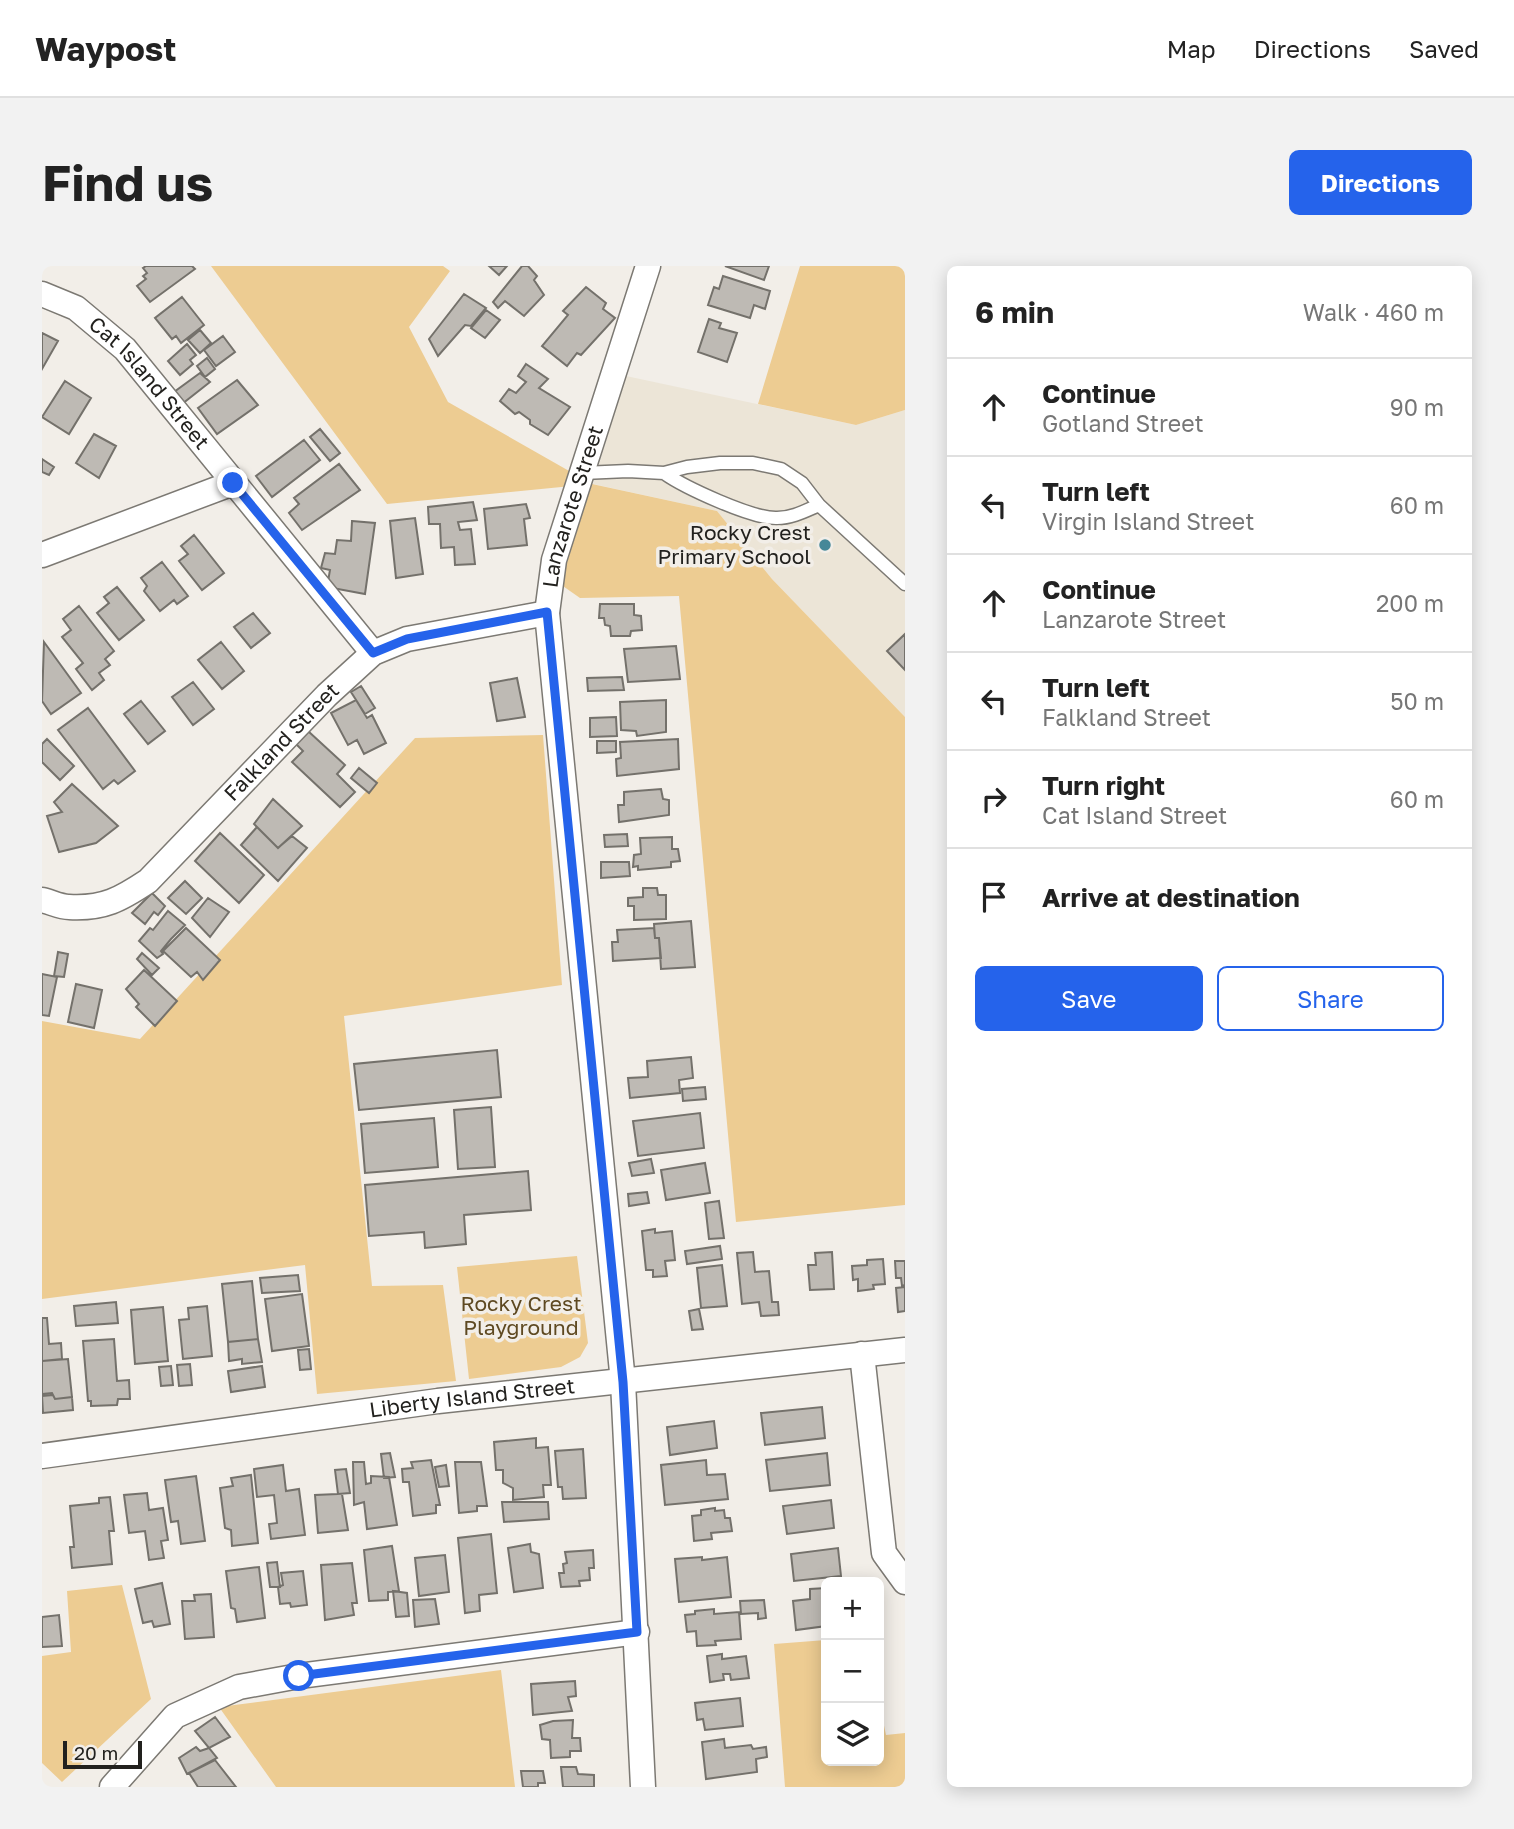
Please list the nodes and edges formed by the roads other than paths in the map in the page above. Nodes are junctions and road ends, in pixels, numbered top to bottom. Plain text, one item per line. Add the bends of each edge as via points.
1 (648, 266) edge
2 (42, 294) edge
3 (583, 473) junction
4 (664, 473) junction
5 (233, 483) junction
6 (819, 505) junction
7 (42, 555) edge
8 (905, 584) edge
9 (547, 612) junction
10 (373, 653) junction
11 (42, 900) edge
12 (905, 1350) edge
13 (862, 1354) junction
14 (623, 1382) junction
15 (42, 1456) edge
16 (905, 1583) edge
17 (637, 1632) junction
18 (113, 1787) edge
19 (643, 1787) edge

1 - 3 street, Lanzarote Street
2 - 5 street, Cat Island Street via 76,308 125,349
3 - 4 lane
3 - 9 street, Lanzarote Street via 554,560
4 - 6 lane via 678,483 764,517 789,517
4 - 6 lane via 753,463 781,469 802,483
5 - 7 street
5 - 10 street, Cat Island Street
6 - 8 lane
9 - 10 street, Falkland Street via 407,639
9 - 14 street, Lanzarote Street
10 - 11 street, Falkland Street via 148,881 119,901 93,906 67,907
12 - 13 street, Liberty Island Street
13 - 14 street, Liberty Island Street
13 - 16 street via 884,1553
14 - 15 street, Liberty Island Street via 438,1401
14 - 17 street, Lanzarote Street
17 - 18 street via 239,1687 175,1716
17 - 19 street, Lanzarote Street

